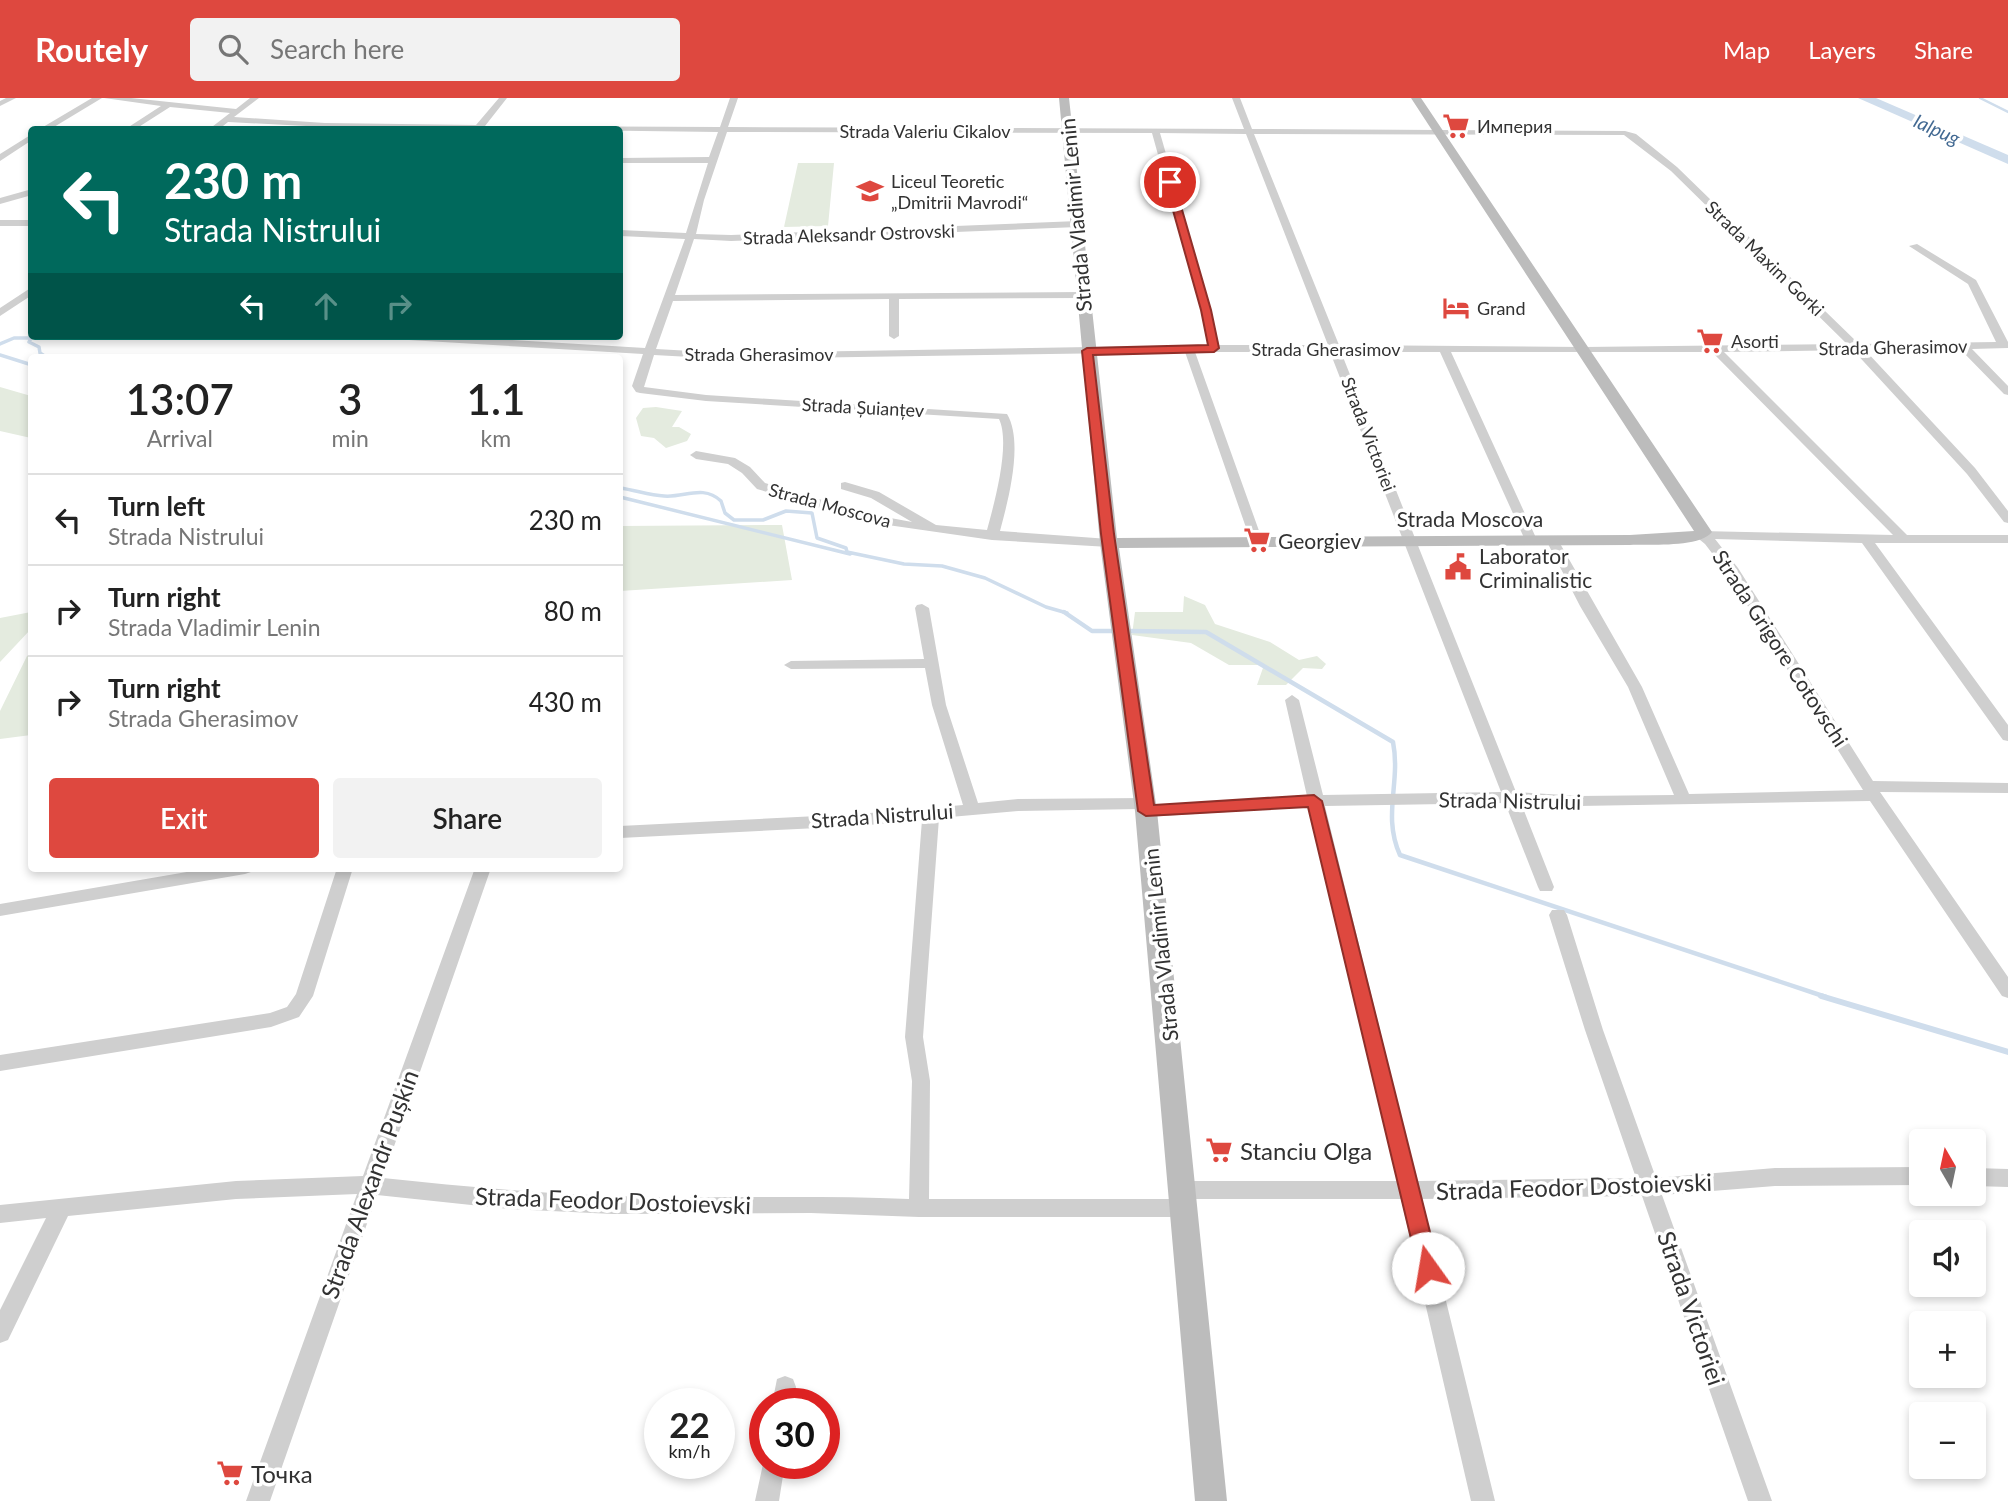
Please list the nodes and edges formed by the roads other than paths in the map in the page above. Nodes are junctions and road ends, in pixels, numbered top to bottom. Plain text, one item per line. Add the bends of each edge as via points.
1 (12, 98) edge
2 (98, 98) edge
3 (108, 98) edge
4 (255, 98) edge
5 (503, 98) edge
6 (734, 98) edge
7 (1064, 98) edge
8 (1236, 98) edge
9 (1416, 98) edge
10 (0, 104) edge
11 (169, 104) junction
12 (236, 111) junction
13 (225, 119) junction
14 (49, 126) edge
15 (134, 126) edge
16 (217, 126) edge
17 (310, 126) edge
18 (480, 126) edge
19 (623, 129) edge
20 (726, 129) junction
21 (1069, 131) junction
22 (1155, 131) junction
23 (1249, 131) junction
24 (1441, 132) junction
25 (1625, 133) joint
26 (28, 139) edge
27 (0, 158) edge
28 (623, 160) edge
29 (714, 160) junction
30 (28, 193) edge
31 (0, 201) edge
32 (0, 223) edge
33 (28, 223) edge
34 (1078, 224) junction
35 (623, 233) edge
36 (690, 237) junction
37 (1914, 246) dead end
38 (28, 293) edge
39 (1084, 295) junction
40 (669, 298) junction
41 (894, 298) junction
42 (0, 313) edge
43 (894, 336) dead end
44 (452, 340) edge
45 (2005, 345) edge
46 (1963, 346) junction
47 (1214, 348) junction
48 (1714, 348) junction
49 (1857, 348) junction
50 (1189, 349) junction
51 (1444, 349) junction
52 (1337, 350) junction
53 (1584, 350) junction
54 (1087, 351) junction
55 (649, 353) junction
56 (2008, 392) edge
57 (696, 455) dead end
58 (845, 486) dead end
59 (2008, 519) edge
60 (932, 528) junction
61 (1700, 535) junction
62 (992, 536) junction
63 (1903, 538) junction
64 (1866, 539) junction
65 (1531, 540) junction
66 (1552, 540) junction
67 (2008, 540) edge
68 (1410, 541) junction
69 (1257, 542) junction
70 (1109, 543) junction
71 (922, 608) dead end
72 (932, 663) junction
73 (791, 665) dead end
74 (1292, 700) dead end
75 (2008, 736) edge
76 (2008, 788) edge
77 (1872, 791) junction
78 (1513, 797) junction
79 (1684, 800) junction
80 (1314, 801) junction
81 (1146, 807) junction
82 (972, 808) junction
83 (931, 812) junction
84 (623, 832) edge
85 (222, 872) edge
86 (344, 872) edge
87 (482, 872) edge
88 (1546, 887) dead end
89 (0, 910) edge
90 (1558, 915) dead end
91 (2008, 991) edge
92 (0, 1063) edge
93 (1909, 1176) edge
94 (1986, 1177) edge
95 (2008, 1178) edge
96 (368, 1185) junction
97 (1649, 1187) junction
98 (1410, 1191) junction
99 (1184, 1199) junction
100 (919, 1208) junction
101 (61, 1209) junction
102 (0, 1214) edge
103 (0, 1333) edge
104 (770, 1479) edge
105 (258, 1501) edge
106 (767, 1501) edge
107 (1211, 1501) edge
108 (1483, 1501) edge
109 (1760, 1501) edge

1 - 10 street
2 - 14 street
3 - 11 street
4 - 12 street
5 - 18 street
6 - 20 street
7 - 21 main road, Strada Vladimir Lenin
8 - 23 street, Strada Victoriei
9 - 24 main road, Strada Grigore Cotovschi
11 - 12 street
11 - 15 street
12 - 13 street
13 - 16 street
13 - 17 street, Strada Valeriu Cikalov
19 - 20 street, Strada Valeriu Cikalov
20 - 21 street, Strada Valeriu Cikalov
20 - 29 street
21 - 22 street, Strada Valeriu Cikalov
21 - 34 main road, Strada Vladimir Lenin
22 - 23 street, Strada Valeriu Cikalov
22 - 47 street
23 - 24 street, Strada Valeriu Cikalov
23 - 52 street, Strada Victoriei
24 - 25 street, Strada Valeriu Cikalov
24 - 53 main road, Strada Grigore Cotovschi
25 - 49 street, Strada Maxim Gorki via 1690,184
26 - 27 street
28 - 29 street
29 - 36 street
30 - 31 street
32 - 33 street
34 - 36 street, Strada Aleksandr Ostrovski
34 - 39 main road, Strada Vladimir Lenin
35 - 36 street, Strada Aleksandr Ostrovski
36 - 40 street
37 - 45 street via 1972,282
38 - 42 street
39 - 41 street
39 - 54 main road, Strada Vladimir Lenin
40 - 41 street
40 - 55 street
41 - 43 street
44 - 55 street, Strada Gherasimov
45 - 46 street, Strada Gherasimov
46 - 49 street, Strada Gherasimov
46 - 56 street
47 - 50 street, Strada Gherasimov
47 - 52 street, Strada Gherasimov
48 - 49 street, Strada Gherasimov
48 - 53 street, Strada Gherasimov
48 - 63 street
49 - 59 street, Strada Maxim Gorki via 1971,471
50 - 54 street, Strada Gherasimov
50 - 69 street
51 - 52 street, Strada Gherasimov
51 - 53 street, Strada Gherasimov
51 - 65 street
52 - 68 street, Strada Victoriei
53 - 61 main road, Strada Grigore Cotovschi via 1702,527
54 - 55 street, Strada Gherasimov via 764,356
54 - 70 main road, Strada Vladimir Lenin
55 - 62 street, Strada Șuianțev via 638,386 644,393 1003,416 1009,425 1004,480
57 - 60 street, Strada Moscova via 731,461 761,486 789,495 867,518
58 - 60 street, Strada Moscova via 886,501
60 - 62 street, Strada Moscova
61 - 64 street, Strada Moscova
61 - 66 main road, Strada Moscova
61 - 77 street, Strada Grigore Cotovschi via 1731,568
62 - 70 street, Strada Moscova
63 - 64 street, Strada Moscova
63 - 67 street, Strada Moscova
64 - 75 street
65 - 66 main road, Strada Moscova
65 - 68 main road, Strada Moscova
66 - 79 street via 1635,687
68 - 69 main road, Strada Moscova
68 - 78 street, Strada Victoriei
69 - 70 main road, Strada Moscova
70 - 81 main road, Strada Vladimir Lenin
71 - 72 street
72 - 73 street
72 - 82 street via 947,735
74 - 80 street
76 - 77 street, Strada Nistrului
77 - 79 street, Strada Nistrului
77 - 91 street, Strada Grigore Cotovschi
78 - 79 street, Strada Nistrului
78 - 80 street, Strada Nistrului
78 - 88 street, Strada Victoriei
80 - 81 street, Strada Nistrului
80 - 98 street
81 - 82 street, Strada Nistrului
81 - 99 main road, Strada Vladimir Lenin
82 - 83 street, Strada Nistrului
83 - 84 street, Strada Nistrului
83 - 100 street via 914,1037 921,1081
85 - 89 street
86 - 92 street via 304,996 293,1012 271,1020
87 - 96 street, Strada Alexandr Pușkin
90 - 97 street, Strada Victoriei
93 - 97 street, Strada Feodor Dostoievski via 1774,1177
94 - 95 street
96 - 100 street, Strada Feodor Dostoievski via 613,1205
96 - 101 street, Strada Feodor Dostoievski via 236,1190
96 - 105 street, Strada Alexandr Pușkin
97 - 98 street, Strada Feodor Dostoievski
97 - 109 street, Strada Victoriei
98 - 99 street, Strada Feodor Dostoievski
98 - 108 street
99 - 100 street, Strada Feodor Dostoievski
99 - 107 main road, Strada Vladimir Lenin
101 - 102 street, Strada Feodor Dostoievski
101 - 103 street
104 - 106 street

